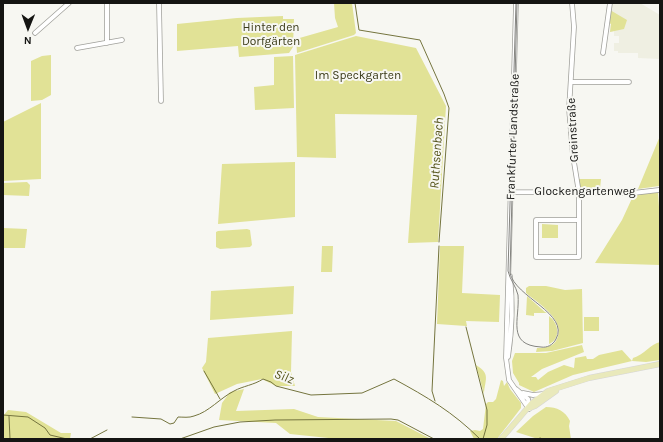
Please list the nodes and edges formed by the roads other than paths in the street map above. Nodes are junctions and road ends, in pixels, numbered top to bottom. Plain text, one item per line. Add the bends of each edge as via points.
1 (69, 3) edge
2 (107, 3) edge
3 (159, 3) edge
4 (516, 3) edge
5 (572, 3) edge
6 (610, 3) edge
7 (35, 33) dead end
8 (122, 40) dead end
9 (107, 43) junction
10 (77, 48) dead end
11 (603, 54) dead end
12 (571, 82) junction
13 (629, 82) dead end
14 (161, 101) dead end
15 (659, 190) edge
16 (511, 192) junction
17 (579, 193) junction
18 (578, 220) junction
19 (660, 364) edge
20 (514, 387) junction
21 (558, 389) junction
22 (521, 392) junction
23 (545, 394) junction
24 (529, 409) junction
25 (501, 439) edge

1 - 7 street
2 - 9 street
3 - 14 street
4 - 16 street, Frankfurter Landstraße
5 - 12 street, Greinstraße via 574,27
6 - 11 street
8 - 9 street
9 - 10 street
12 - 13 street
12 - 17 street, Greinstraße via 570,133
15 - 17 street, Glockengartenweg via 633,193
16 - 17 street, Glockengartenweg
16 - 20 street, Frankfurter Landstraße via 509,271 512,293 507,372
17 - 18 street, Greinstraße
18 - 18 street, Greinstraße via 579,257 536,257 536,220
19 - 21 main road via 589,378
20 - 22 street, Frankfurter Landstraße
20 - 24 street, Frankfurter Landstraße
21 - 23 main road
21 - 24 main road
22 - 23 street, Frankfurter Landstraße
22 - 24 street, Frankfurter Landstraße via 529,402
23 - 24 main road via 532,403
24 - 25 main road

